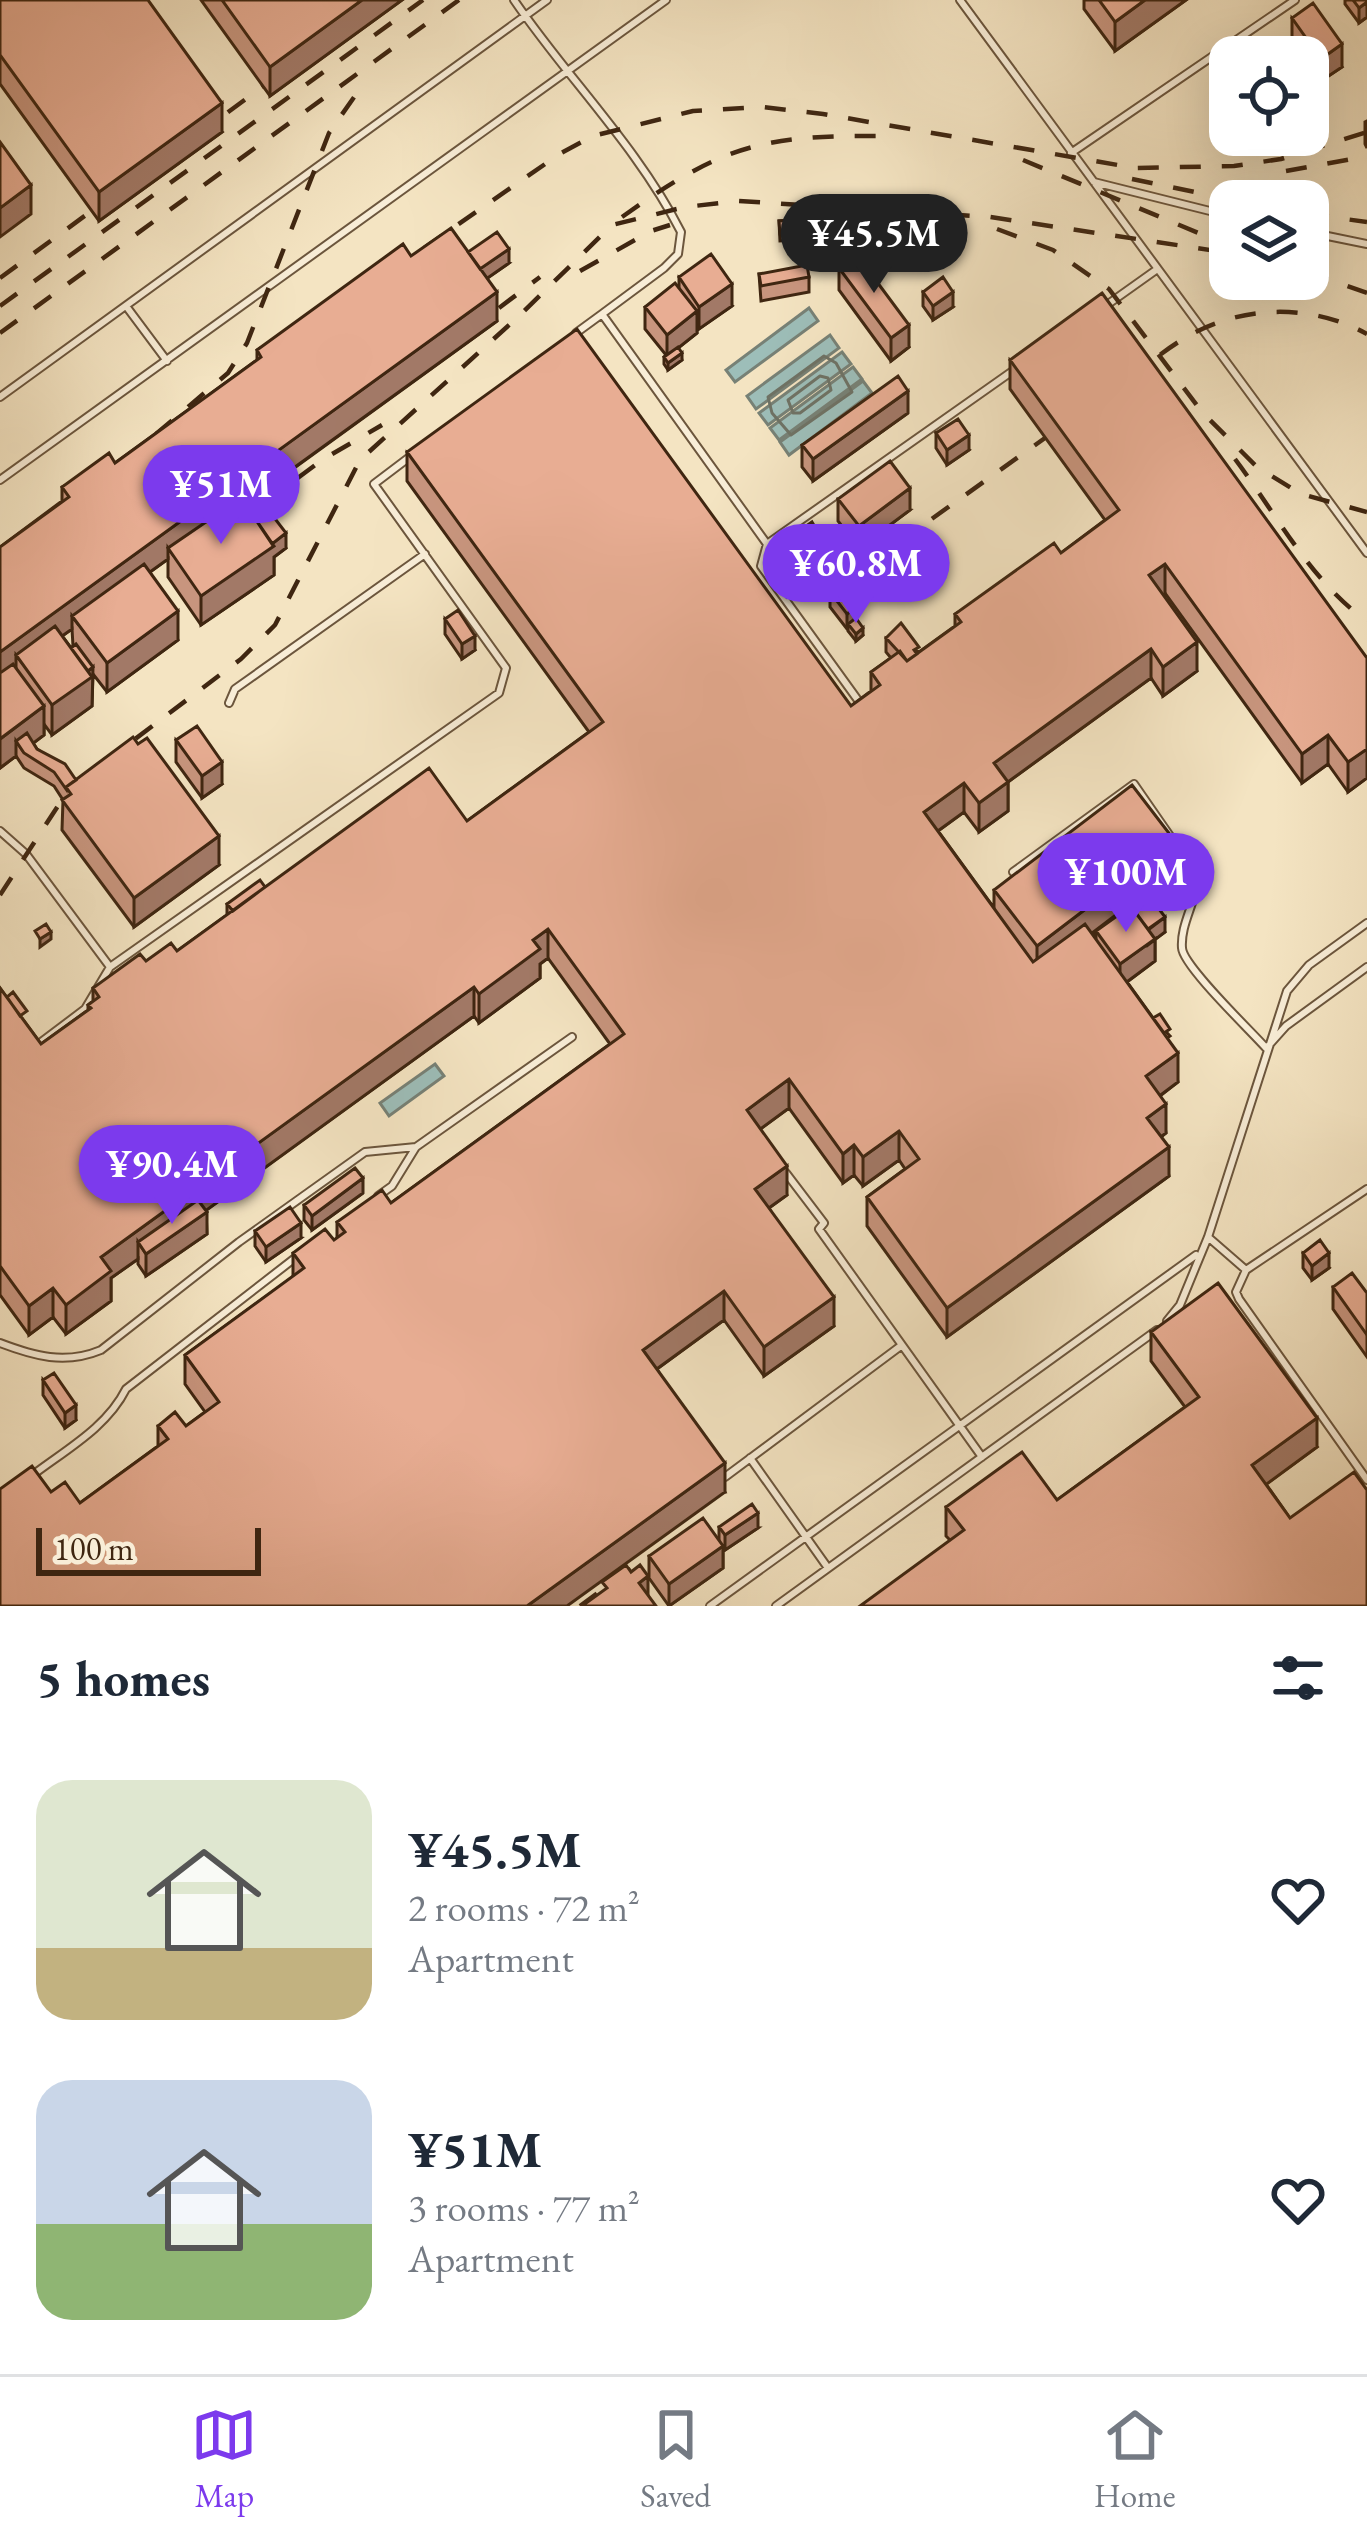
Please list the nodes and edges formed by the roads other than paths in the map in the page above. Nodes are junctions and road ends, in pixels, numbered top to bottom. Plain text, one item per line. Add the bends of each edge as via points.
1 (514, 0) edge
2 (548, 0) edge
3 (666, 0) edge
4 (960, 0) edge
5 (1294, 0) edge
6 (525, 16) junction
7 (568, 71) junction
8 (1071, 153) junction
9 (1094, 182) junction
10 (1209, 211) edge
11 (1329, 236) edge
12 (1367, 244) edge
13 (1156, 270) junction
14 (126, 305) junction
15 (1096, 311) edge
16 (602, 314) junction
17 (564, 342) edge
18 (166, 361) junction
19 (1019, 366) edge
20 (0, 397) edge
21 (412, 455) edge
22 (0, 480) edge
23 (767, 544) junction
24 (1367, 553) edge
25 (425, 554) junction
26 (860, 703) edge
27 (230, 704) dead end
28 (1, 835) edge
29 (1013, 872) edge
30 (1367, 923) edge
31 (110, 967) junction
32 (1367, 967) edge
33 (572, 1036) dead end
34 (34, 1048) edge
35 (1267, 1048) junction
36 (416, 1147) junction
37 (774, 1158) edge
38 (1367, 1189) edge
39 (378, 1196) edge
40 (1208, 1237) junction
41 (307, 1250) edge
42 (1199, 1253) junction
43 (1246, 1270) junction
44 (0, 1343) edge
45 (902, 1345) junction
46 (960, 1426) junction
47 (982, 1456) junction
48 (750, 1458) junction
49 (724, 1477) edge
50 (1367, 1480) edge
51 (19, 1485) edge
52 (805, 1536) junction
53 (827, 1568) junction
54 (710, 1606) edge
55 (776, 1606) edge

1 - 6 lane
2 - 6 lane
3 - 7 lane
4 - 8 lane
5 - 8 lane
6 - 7 lane
6 - 14 lane
7 - 16 lane via 681,232 678,254
7 - 18 lane
8 - 9 lane
9 - 10 lane
9 - 13 lane
11 - 12 lane
13 - 15 lane
13 - 24 lane
14 - 18 lane
14 - 20 lane
16 - 17 lane
16 - 23 lane
18 - 22 lane
19 - 23 lane
21 - 25 lane via 374,484
23 - 26 lane via 761,566
25 - 27 lane via 235,689
25 - 31 lane via 506,668 500,693
28 - 31 lane via 26,854
29 - 35 lane via 1134,784 1196,874 1185,960
30 - 35 lane via 1287,991
31 - 34 lane via 85,1009
32 - 35 lane
33 - 36 lane
35 - 40 lane
36 - 39 lane
36 - 44 lane via 365,1152 100,1351 51,1359
37 - 45 lane
38 - 43 lane
40 - 42 lane
40 - 43 lane
41 - 51 lane via 126,1389 99,1425
42 - 46 lane
42 - 47 lane via 1165,1324
43 - 50 lane via 1239,1299
45 - 46 lane
45 - 48 lane
46 - 47 lane
46 - 52 lane
47 - 53 lane
48 - 49 lane
48 - 52 lane
52 - 53 lane
52 - 54 lane
53 - 55 lane

